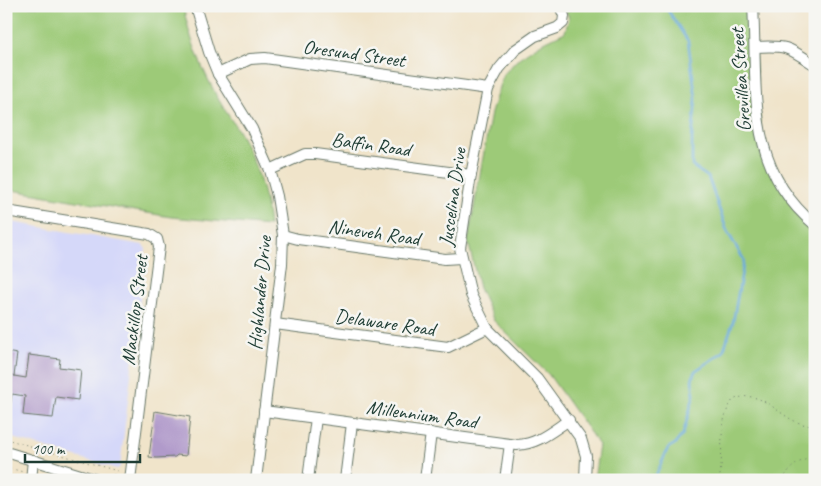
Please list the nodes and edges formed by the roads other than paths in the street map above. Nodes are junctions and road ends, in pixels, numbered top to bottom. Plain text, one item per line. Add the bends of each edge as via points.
1 (195, 6) edge
2 (560, 6) edge
3 (753, 6) edge
4 (755, 47) junction
5 (815, 65) edge
6 (218, 74) junction
7 (488, 90) junction
8 (270, 170) junction
9 (471, 175) junction
10 (6, 211) edge
11 (815, 225) edge
12 (283, 235) junction
13 (461, 258) junction
14 (275, 324) junction
15 (487, 328) junction
16 (264, 411) junction
17 (316, 418) junction
18 (569, 420) junction
19 (352, 423) junction
20 (431, 433) junction
21 (510, 444) junction
22 (6, 452) edge
23 (33, 460) junction
24 (131, 478) edge
25 (31, 480) edge
26 (97, 480) edge
27 (256, 480) edge
28 (308, 480) edge
29 (345, 480) edge
30 (425, 480) edge
31 (505, 480) edge
32 (585, 480) edge

1 - 6 street, Highlander Drive
2 - 7 street, Juscelina Drive via 563,23 516,50 504,62
3 - 4 street, Grevillea Street
4 - 5 street via 790,48
4 - 11 street, Grevillea Street via 758,121 770,168 787,197
6 - 7 street, Oresund Street via 250,59 265,58
6 - 8 street, Highlander Drive via 252,129
7 - 9 street, Juscelina Drive
8 - 9 street, Baffin Road via 305,154 315,154
8 - 12 street, Highlander Drive
9 - 13 street, Juscelina Drive via 461,233
10 - 24 street, Mackillop Street via 149,234 157,239 159,247
12 - 13 street, Nineveh Road via 298,240 445,259
12 - 14 street, Highlander Drive
13 - 15 street, Juscelina Drive via 471,295
14 - 15 street, Delaware Road via 448,348
14 - 16 street, Highlander Drive
15 - 18 street, Juscelina Drive via 537,378
16 - 17 street, Millennium Road
16 - 27 street, Highlander Drive
17 - 19 street, Millennium Road
17 - 28 street
18 - 21 street, Millennium Road via 531,443
18 - 32 street, Juscelina Drive via 584,448
19 - 20 street, Millennium Road
19 - 29 street
20 - 21 street, Millennium Road
20 - 30 street
21 - 31 street
22 - 23 street
23 - 25 street
23 - 26 street

